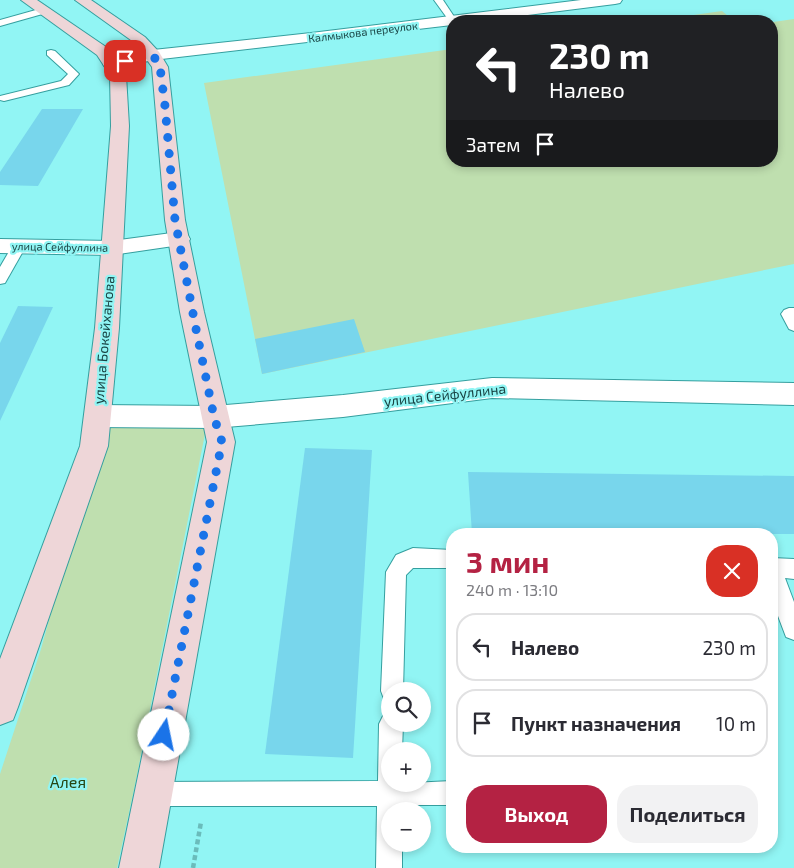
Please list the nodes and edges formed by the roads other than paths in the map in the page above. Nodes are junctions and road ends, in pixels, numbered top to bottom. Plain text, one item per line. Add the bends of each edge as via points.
1 (82, 0) edge
2 (438, 0) edge
3 (615, 0) edge
4 (35, 5) edge
5 (449, 15) edge
6 (494, 15) edge
7 (446, 21) edge
8 (0, 23) edge
9 (51, 53) dead end
10 (153, 55) junction
11 (111, 64) junction
12 (1, 98) edge
13 (179, 239) junction
14 (9, 246) edge
15 (112, 248) junction
16 (0, 279) edge
17 (794, 394) edge
18 (97, 416) junction
19 (214, 417) junction
20 (446, 559) edge
21 (778, 569) edge
22 (794, 569) edge
23 (778, 586) edge
24 (794, 630) edge
25 (392, 682) edge
26 (0, 707) edge
27 (153, 794) junction
28 (389, 794) junction
29 (446, 794) edge
30 (138, 868) edge
31 (388, 868) edge

1 - 10 street via 140,40
2 - 5 lane
3 - 6 street, Калмыкова переулок
4 - 8 lane
4 - 11 street, улица Бокейханова via 103,52
7 - 10 street, Калмыкова переулок
9 - 12 lane via 74,74 65,83
10 - 11 street, Калмыкова переулок
10 - 13 street via 160,67
11 - 15 street, улица Бокейханова via 118,75 120,126
13 - 15 street, улица Сейфуллина
13 - 19 street
14 - 15 street, улица Сейфуллина
14 - 16 lane
15 - 18 street, улица Бокейханова
17 - 19 street, улица Сейфуллина via 492,388
18 - 19 street, улица Сейфуллина
18 - 26 street, улица Бокейханова via 94,446
19 - 27 street via 222,442
20 - 25 lane via 412,558 403,562 396,572
21 - 22 lane
23 - 24 lane
27 - 28 lane
27 - 30 street
28 - 29 lane
28 - 31 lane

